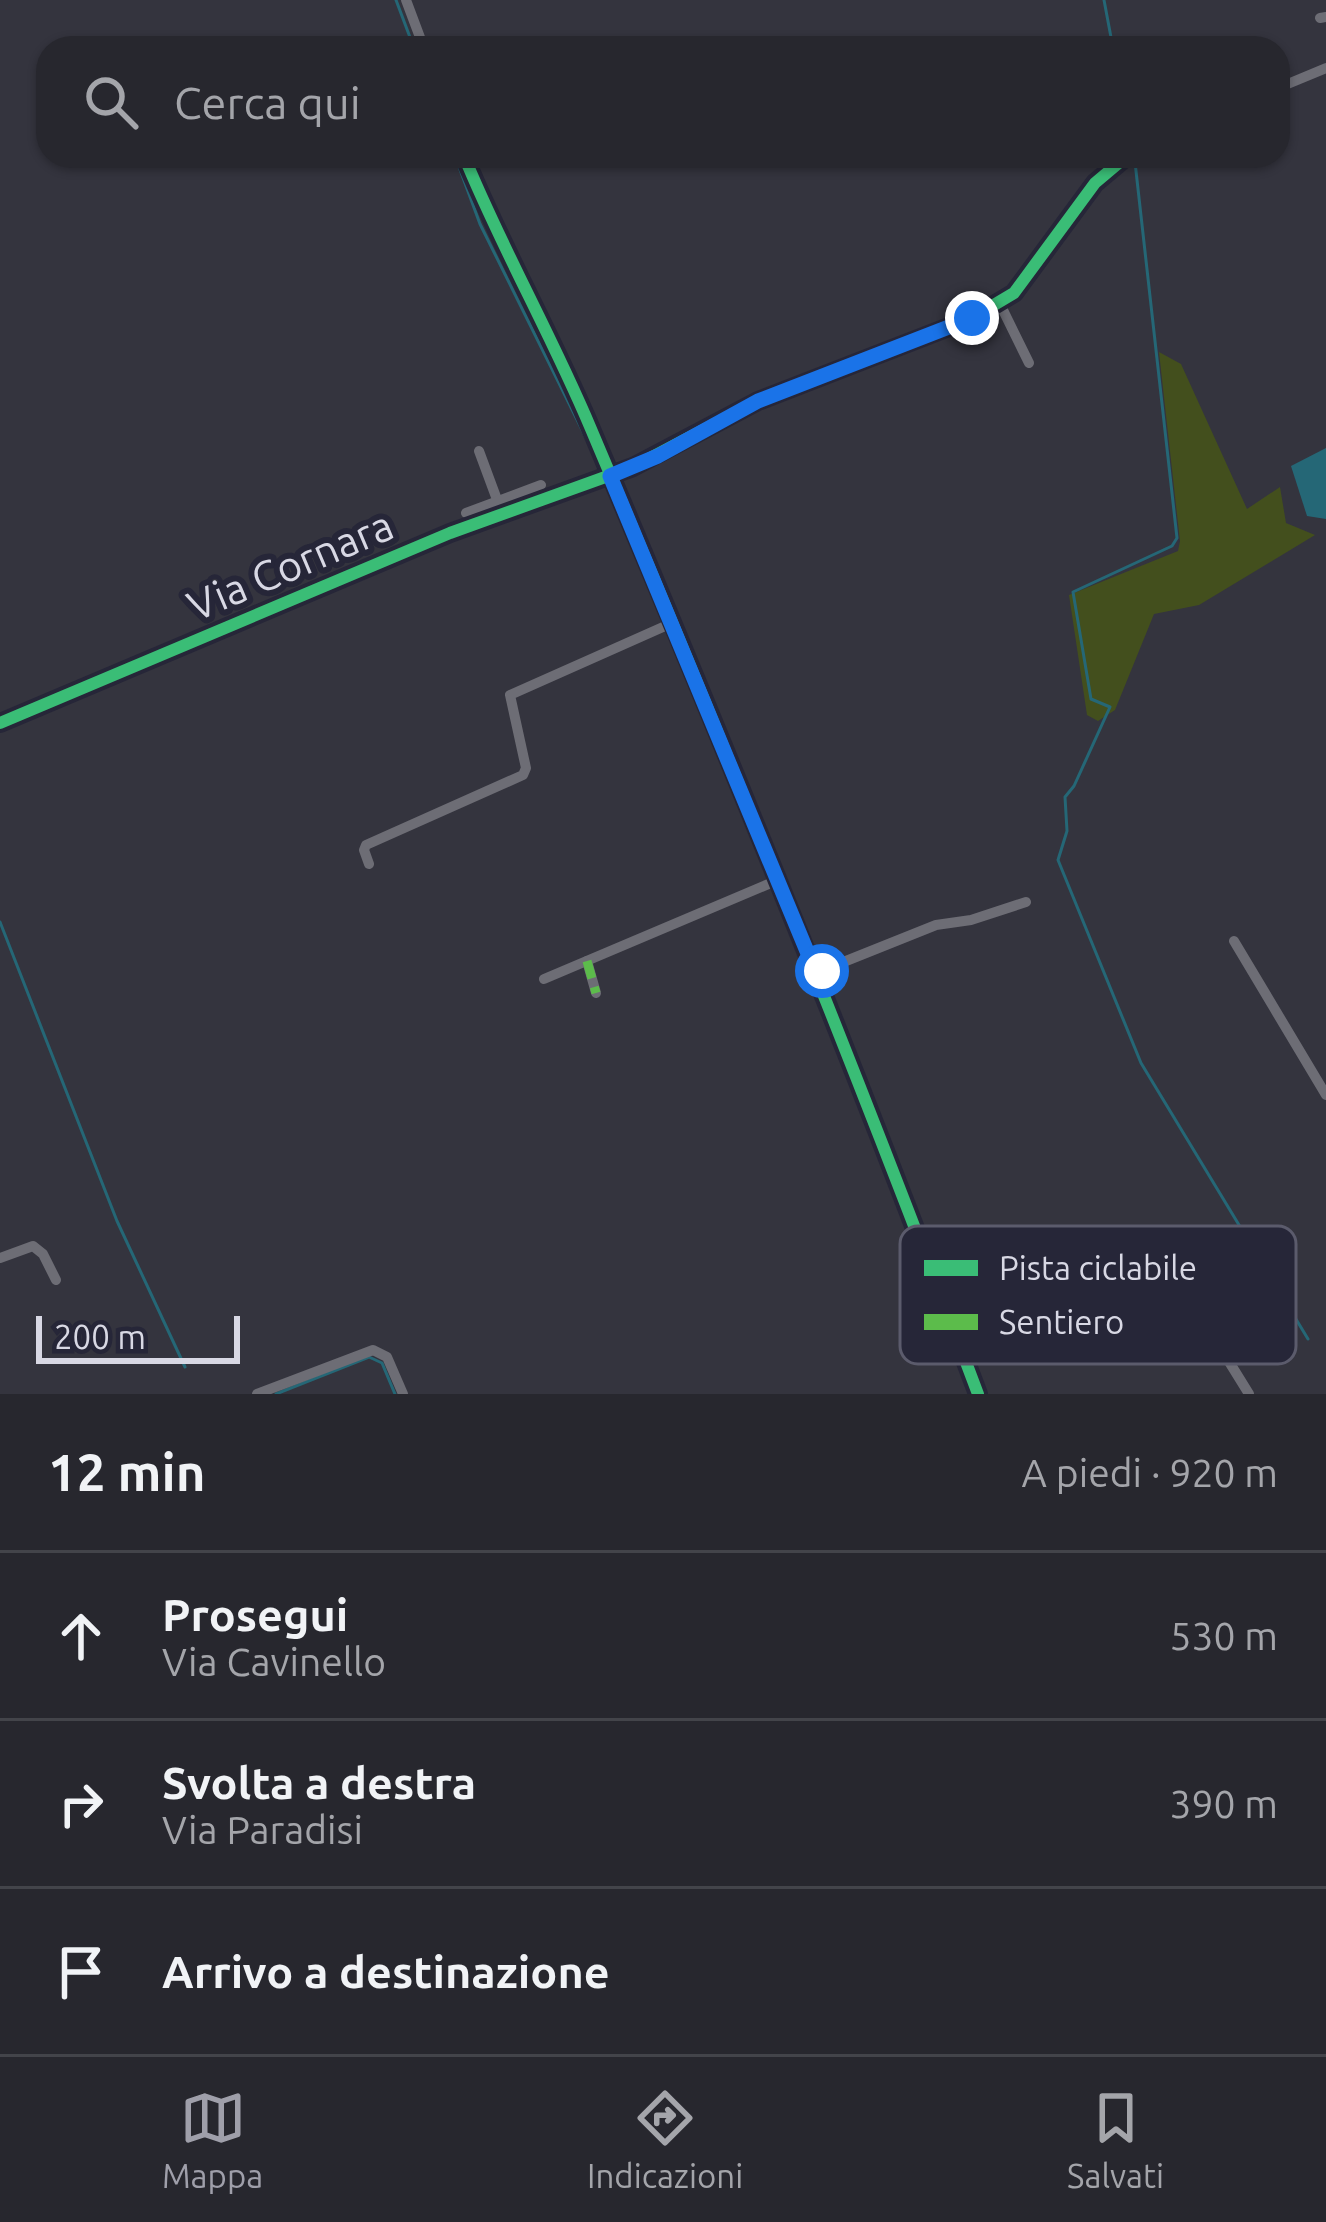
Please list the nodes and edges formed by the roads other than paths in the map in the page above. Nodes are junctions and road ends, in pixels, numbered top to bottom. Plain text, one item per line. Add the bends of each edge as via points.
1 (406, 0) edge
2 (420, 36) edge
3 (1326, 68) edge
4 (1290, 83) edge
5 (469, 168) edge
6 (1113, 168) edge
7 (1000, 304) junction
8 (1029, 363) dead end
9 (479, 451) dead end
10 (610, 476) junction
11 (541, 485) dead end
12 (500, 507) junction
13 (466, 513) dead end
14 (668, 624) junction
15 (0, 723) edge
16 (369, 864) dead end
17 (774, 882) junction
18 (1026, 902) dead end
19 (1234, 941) dead end
20 (586, 961) junction
21 (816, 973) junction
22 (544, 979) dead end
23 (596, 992) dead end
24 (1326, 1095) edge
25 (913, 1226) edge
26 (0, 1258) edge
27 (56, 1280) dead end
28 (966, 1364) edge
29 (1230, 1364) edge
30 (257, 1394) edge
31 (403, 1394) edge
32 (978, 1394) edge
33 (1249, 1394) edge

1 - 2 street
3 - 4 street
5 - 10 street
6 - 7 street
7 - 8 street
7 - 10 street, Via Cornara via 758,401
9 - 12 street
10 - 12 street, Via Cornara
10 - 14 street
11 - 12 street
12 - 13 street
12 - 15 street, Via Cornara
14 - 16 street via 510,694 523,775 366,845
14 - 17 street
17 - 20 street
17 - 21 street
18 - 21 street via 936,925
19 - 24 street
20 - 22 street
20 - 23 street
21 - 25 street
26 - 27 street via 33,1246
28 - 32 street
29 - 33 street
30 - 31 street via 373,1350 387,1358

